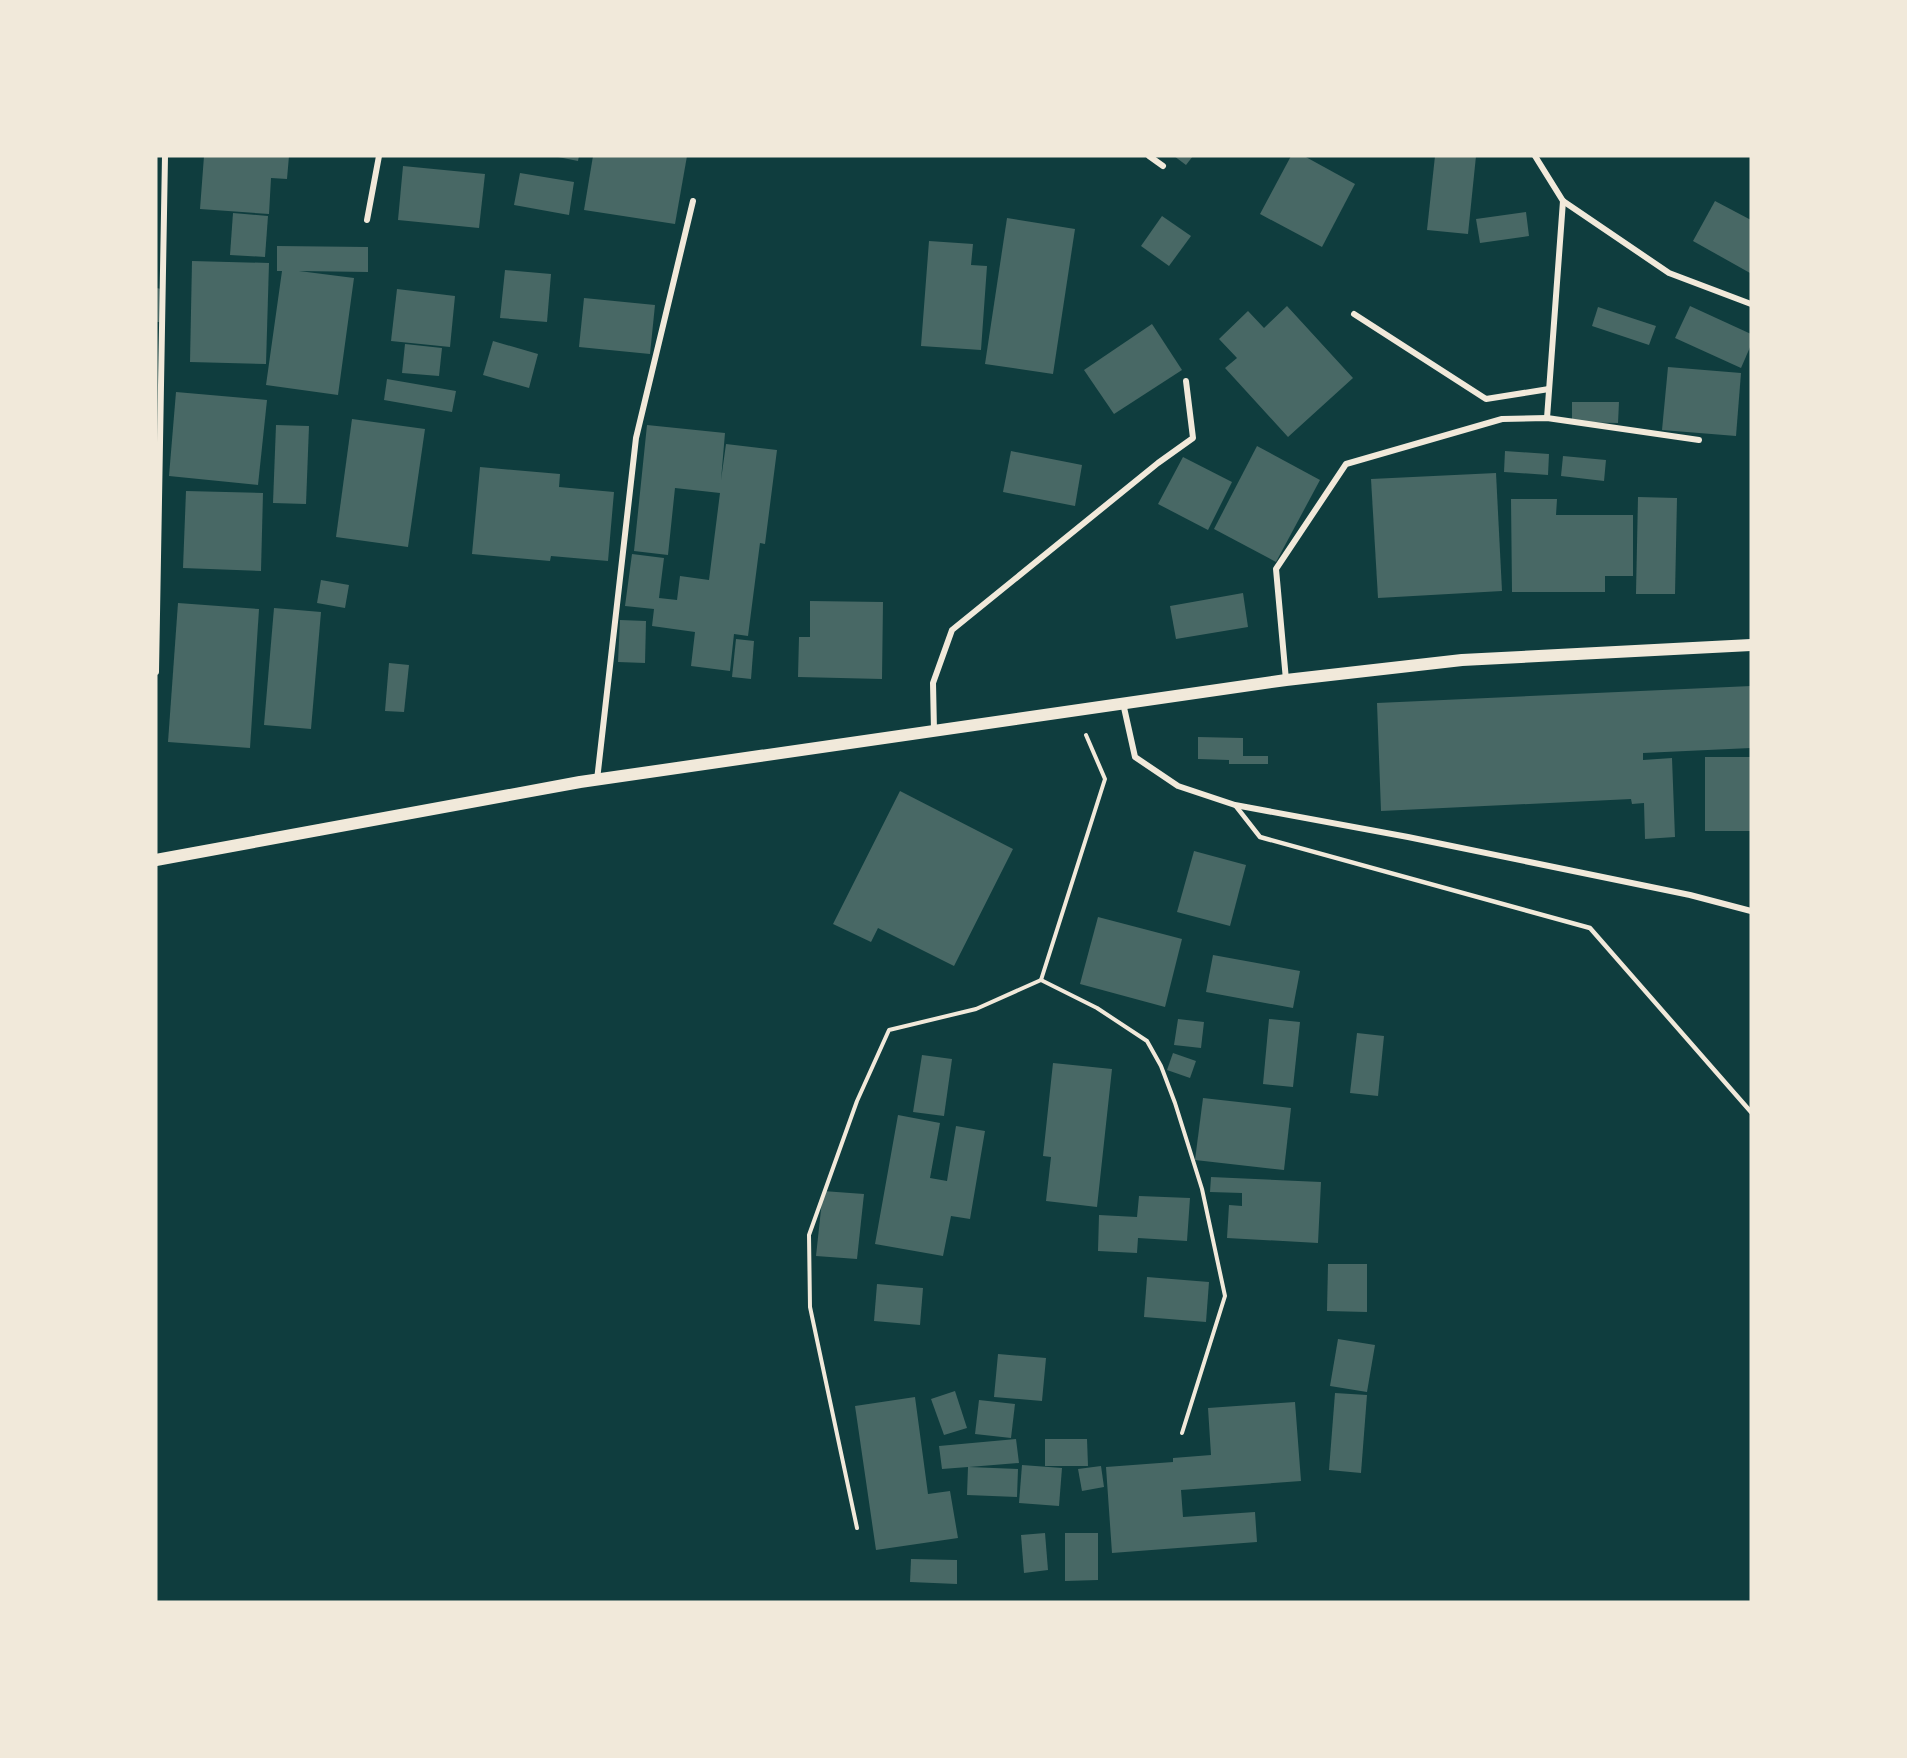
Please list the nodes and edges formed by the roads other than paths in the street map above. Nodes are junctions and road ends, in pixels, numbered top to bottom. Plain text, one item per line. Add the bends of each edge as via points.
1 (165, 156) edge
2 (379, 156) edge
3 (1149, 156) edge
4 (1535, 156) edge
5 (1163, 166) dead end
6 (693, 201) dead end
7 (1563, 201) junction
8 (367, 220) dead end
9 (1751, 304) edge
10 (1354, 314) dead end
11 (1186, 381) dead end
12 (1550, 389) junction
13 (1547, 418) junction
14 (1699, 440) dead end
15 (1751, 645) edge
16 (156, 672) edge
17 (1286, 680) junction
18 (1123, 703) junction
19 (934, 731) junction
20 (597, 780) junction
21 (1235, 805) junction
22 (156, 860) edge
23 (1751, 911) edge
24 (1751, 1112) edge

1 - 16 street
2 - 8 street
3 - 5 street
4 - 7 street
6 - 20 street via 636,438
7 - 9 street via 1669,273
7 - 12 street
10 - 12 street via 1486,399
11 - 19 street via 1193,438 952,630 933,683
12 - 13 street
13 - 14 street
13 - 17 street via 1502,419 1346,464 1276,569
15 - 17 main road via 1462,660
17 - 18 main road
18 - 19 main road
18 - 21 street via 1135,757 1178,786
19 - 20 main road
20 - 22 main road
21 - 23 street via 1690,895
21 - 24 lane via 1260,837 1590,928

